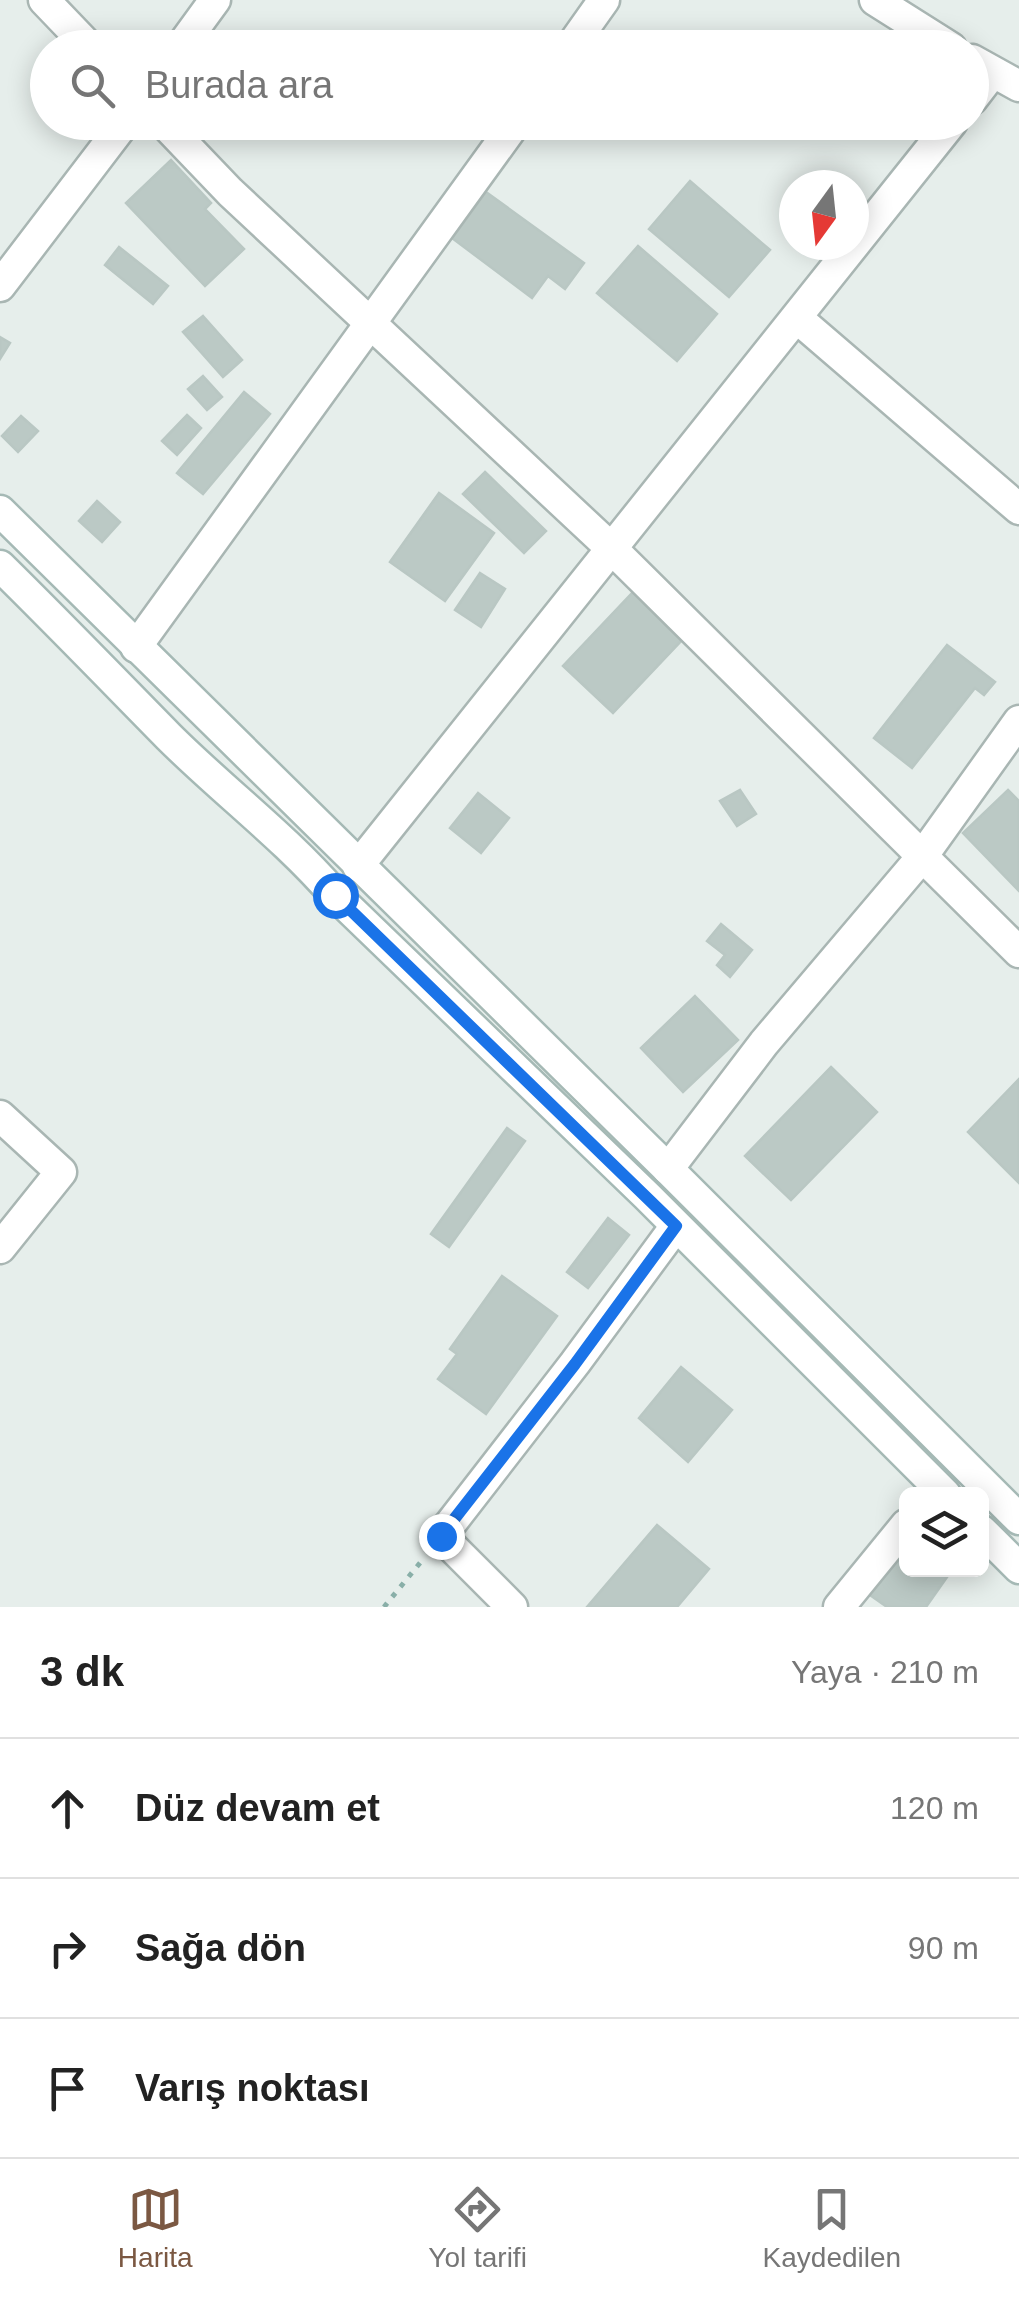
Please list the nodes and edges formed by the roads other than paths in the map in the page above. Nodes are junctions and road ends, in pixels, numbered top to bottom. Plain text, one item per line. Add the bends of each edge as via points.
1 (44, 0) edge
2 (215, 0) edge
3 (604, 0) edge
4 (875, 0) edge
5 (73, 30) edge
6 (193, 30) edge
7 (583, 30) edge
8 (922, 30) edge
9 (110, 140) edge
10 (180, 140) edge
11 (503, 140) edge
12 (938, 140) edge
13 (0, 286) edge
14 (797, 318) junction
15 (371, 322) junction
16 (1019, 508) edge
17 (0, 511) edge
18 (612, 549) junction
19 (0, 566) edge
20 (136, 647) junction
21 (1019, 721) edge
22 (921, 858) junction
23 (358, 866) junction
24 (1019, 952) edge
25 (0, 1116) edge
26 (668, 1168) junction
27 (676, 1226) junction
28 (0, 1248) edge
29 (933, 1487) edge
30 (1019, 1520) edge
31 (899, 1534) edge
32 (989, 1538) edge
33 (1019, 1568) edge
34 (512, 1607) edge
35 (839, 1607) edge

1 - 5 street
2 - 6 street
3 - 7 street
4 - 8 street
9 - 13 street
10 - 15 street
11 - 15 street
12 - 14 street
14 - 16 street
14 - 18 street
15 - 18 street
15 - 20 street
17 - 20 street
18 - 22 street
18 - 23 street
19 - 27 street
20 - 23 street
21 - 22 street
22 - 24 street
22 - 26 street
23 - 26 street
25 - 28 street via 61,1172
26 - 30 street
27 - 29 street
27 - 34 street via 441,1536
31 - 35 street
32 - 33 street

